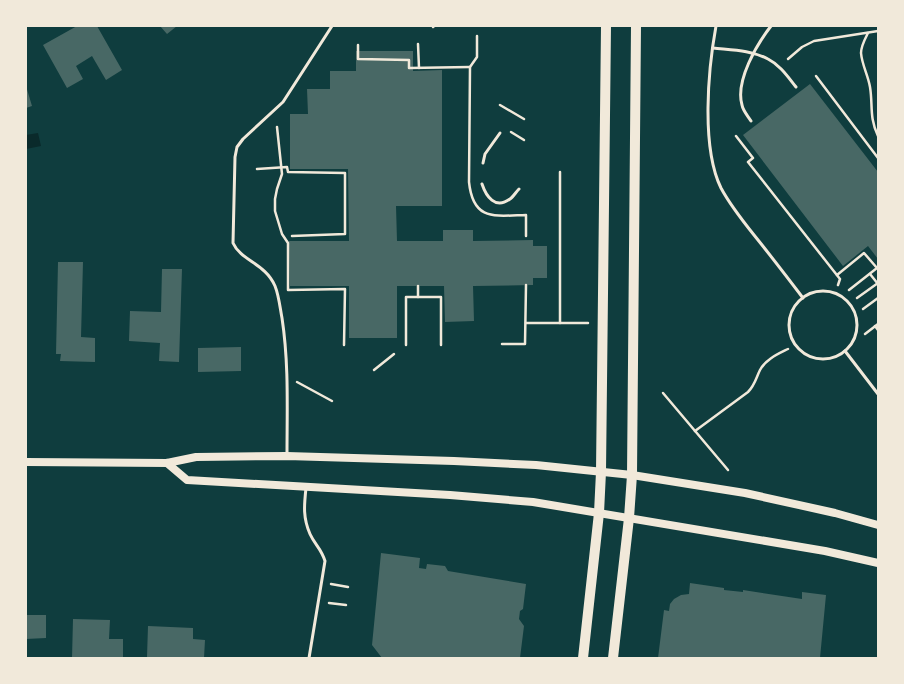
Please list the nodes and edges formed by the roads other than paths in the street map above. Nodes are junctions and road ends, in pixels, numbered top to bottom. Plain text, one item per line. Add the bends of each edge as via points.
1 (332, 26) edge
2 (606, 26) edge
3 (636, 26) edge
4 (716, 26) edge
5 (771, 26) edge
6 (713, 48) junction
7 (753, 54) junction
8 (796, 87) dead end
9 (751, 121) dead end
10 (500, 133) dead end
11 (483, 163) dead end
12 (482, 184) dead end
13 (519, 190) dead end
14 (803, 298) junction
15 (845, 352) junction
16 (878, 394) edge
17 (287, 456) junction
18 (26, 462) edge
19 (167, 463) junction
20 (601, 472) junction
21 (632, 474) junction
22 (306, 486) junction
23 (599, 513) junction
24 (629, 518) junction
25 (878, 525) edge
26 (878, 563) edge
27 (309, 658) edge
28 (583, 658) edge
29 (614, 658) edge

1 - 17 lane via 283,102 243,139 237,147 235,157 234,243 240,252 267,273 275,286 282,323 288,378
2 - 20 main road
3 - 21 main road
4 - 6 lane
5 - 7 lane
6 - 7 lane
6 - 14 lane via 708,116 713,164 719,182 733,208
7 - 8 lane via 768,59
7 - 9 lane via 740,96 743,110
10 - 11 lane via 484,154
12 - 13 lane via 486,195 499,203 509,200
14 - 15 lane via 813,292 835,293 852,307 857,329 853,342
14 - 15 lane via 795,306 790,321 792,338 798,347 816,358 828,358
15 - 16 lane
17 - 19 main road via 196,456
17 - 20 main road via 536,465
18 - 19 main road
19 - 22 main road via 187,480
20 - 21 main road
20 - 23 main road
21 - 24 main road
21 - 25 main road via 745,493
22 - 23 main road via 450,494 533,502
22 - 27 lane via 304,513 310,535 322,551 325,561
23 - 24 main road
23 - 28 main road
24 - 26 main road
24 - 29 main road

